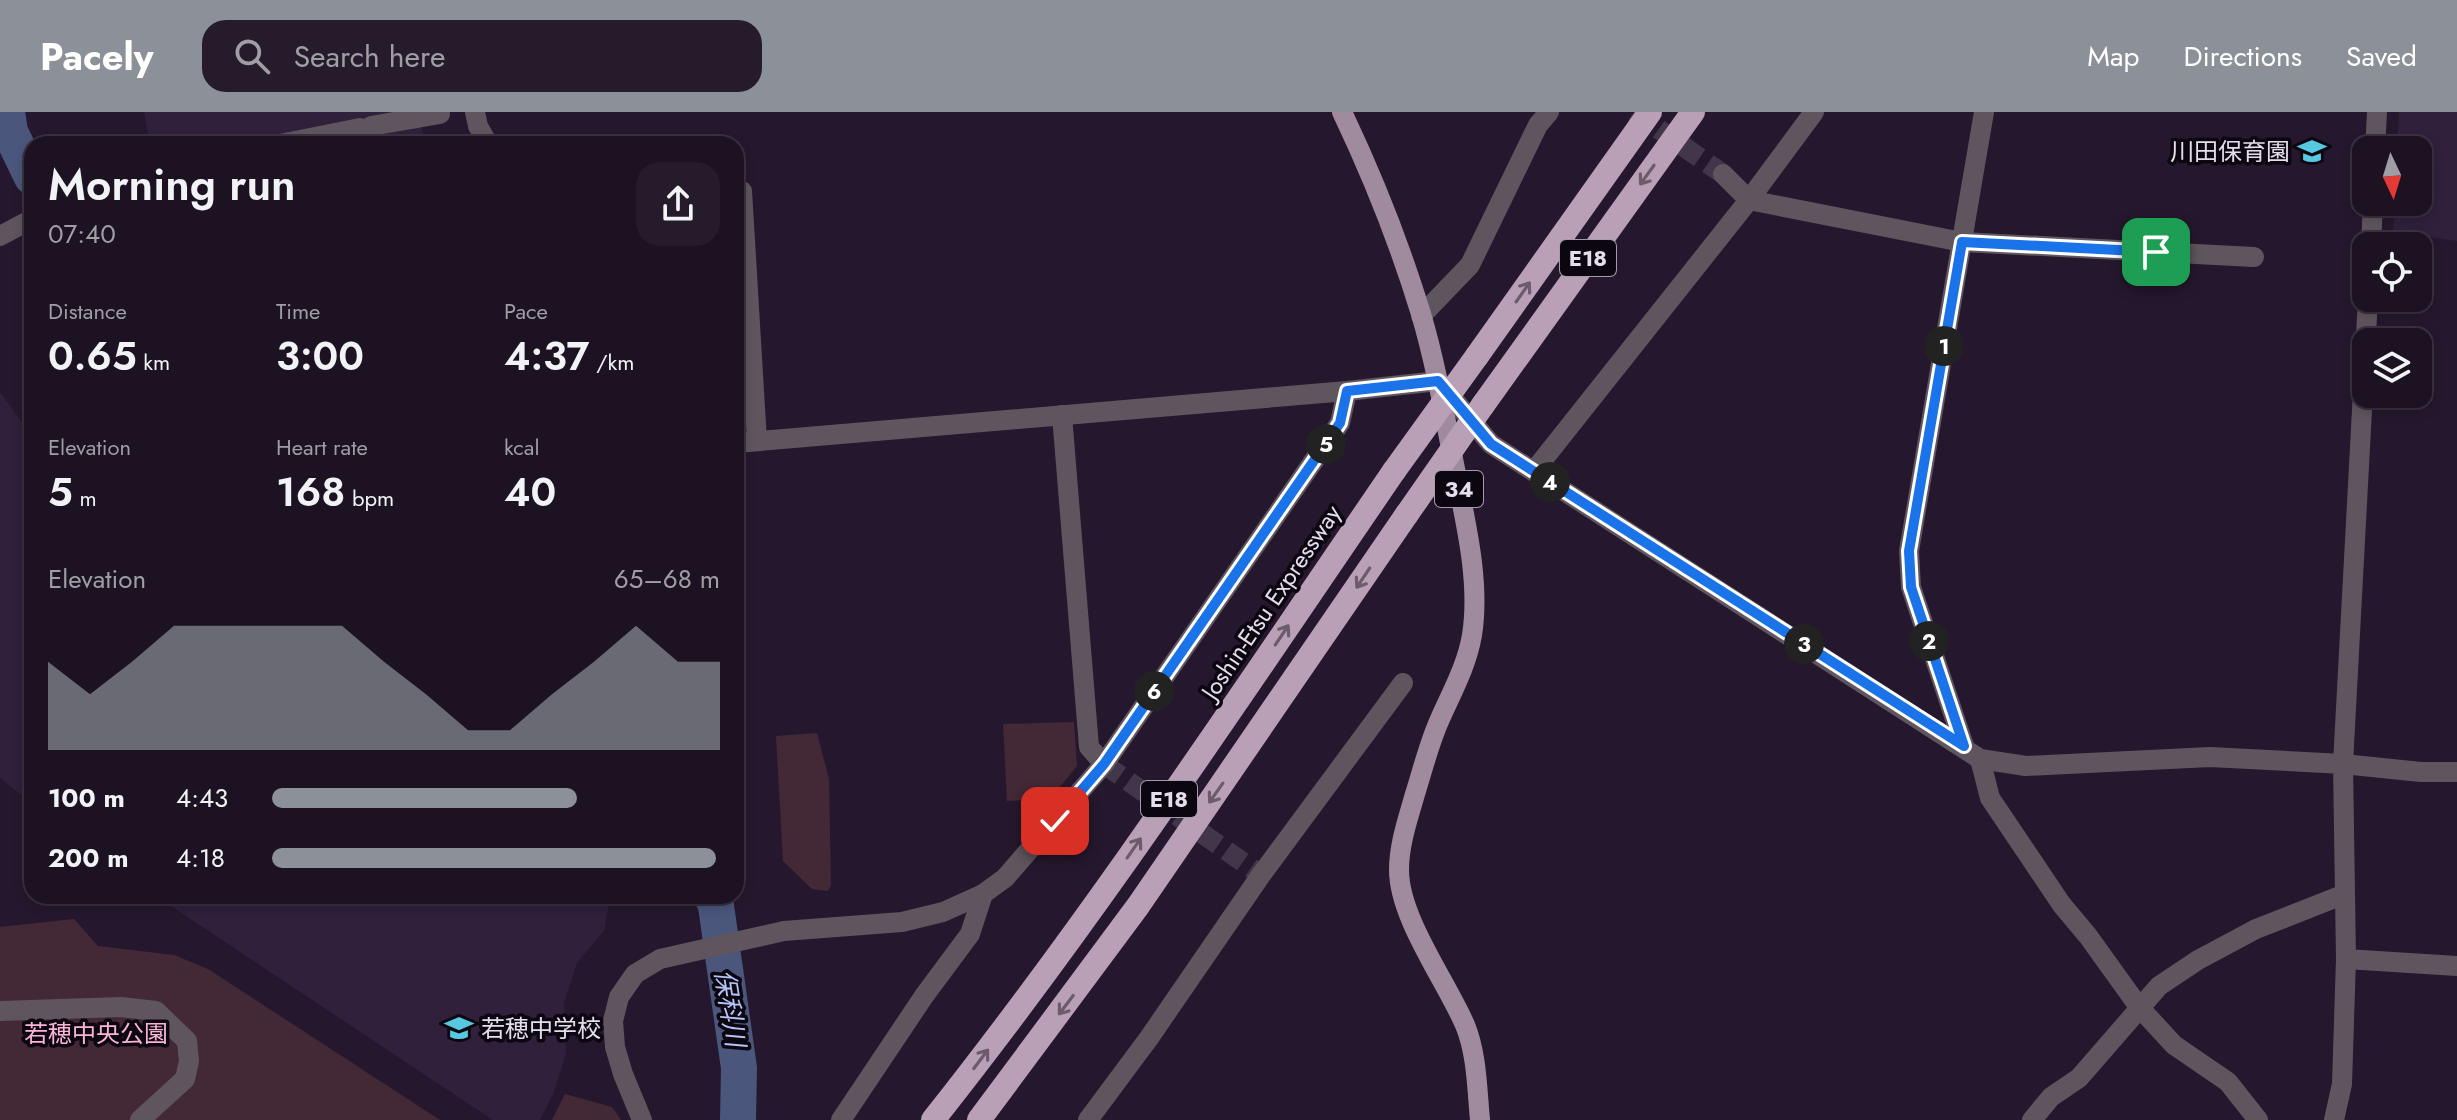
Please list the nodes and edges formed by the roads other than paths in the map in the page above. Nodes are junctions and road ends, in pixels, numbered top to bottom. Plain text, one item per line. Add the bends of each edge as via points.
1 (439, 112) edge
2 (475, 112) edge
3 (1342, 112) edge
4 (1549, 112) edge
5 (1650, 112) edge
6 (1693, 112) edge
7 (1814, 112) edge
8 (1984, 112) edge
9 (2377, 112) edge
10 (320, 136) edge
11 (484, 136) edge
12 (2376, 136) edge
13 (1723, 174) tunnel mouth
14 (1749, 200) junction
15 (24, 223) edge
16 (744, 224) edge
17 (6, 232) edge
18 (1962, 242) junction
19 (2254, 257) dead end
20 (2367, 312) edge
21 (1421, 316) junction
22 (1438, 381) junction
23 (1347, 391) junction
24 (1062, 415) junction
25 (757, 441) junction
26 (744, 442) edge
27 (1534, 471) junction
28 (1403, 683) dead end
29 (1972, 752) junction
30 (1104, 764) junction
31 (2343, 764) junction
32 (2457, 772) edge
33 (983, 894) junction
34 (2345, 894) junction
35 (2346, 959) junction
36 (2457, 966) edge
37 (2139, 1007) junction
38 (0, 1011) edge
39 (140, 1120) edge
40 (642, 1120) edge
41 (841, 1120) edge
42 (933, 1120) edge
43 (979, 1120) edge
44 (1088, 1120) edge
45 (1480, 1120) edge
46 (2032, 1120) edge
47 (2258, 1120) edge
48 (2334, 1120) edge

1 - 10 street
2 - 11 street
3 - 21 main road, 34 via 1391,227
4 - 21 street via 1470,265
42 -> 5 highway, Joshin-Etsu Expressway / E18, bridge via 1126,860
6 -> 43 highway, E18, bridge via 1483,405 1138,906
7 - 14 street
8 - 18 street
9 - 12 street
13 - 14 street
14 - 18 street
14 - 27 street
15 - 17 street
16 - 25 street
18 - 19 street
18 - 29 street via 1909,551 1911,587
20 - 31 street
21 - 22 main road, 34
22 - 23 street
22 - 27 street via 1491,444
22 - 45 main road, 34 via 1463,509 1472,576 1472,634 1420,780 1401,842 1399,872 1414,923 1468,1033
23 - 24 street
23 - 30 street via 1340,423
24 - 25 street
24 - 30 street via 1089,747
25 - 26 street
27 - 29 street
28 - 44 street
29 - 31 street via 2026,766 2210,757
29 - 37 street via 1990,798
30 - 33 street via 1005,878
31 - 32 street
31 - 34 street
33 - 40 street via 902,922 784,931 660,959 635,974 619,997 613,1021 615,1047
33 - 41 street via 970,934
34 - 35 street
34 - 37 street via 2256,929 2198,960
35 - 36 street
35 - 48 street via 2342,1084
37 - 46 street via 2079,1078 2051,1097
37 - 47 street via 2174,1045 2228,1082
38 - 39 street via 156,1011 187,1041 189,1061 185,1079

